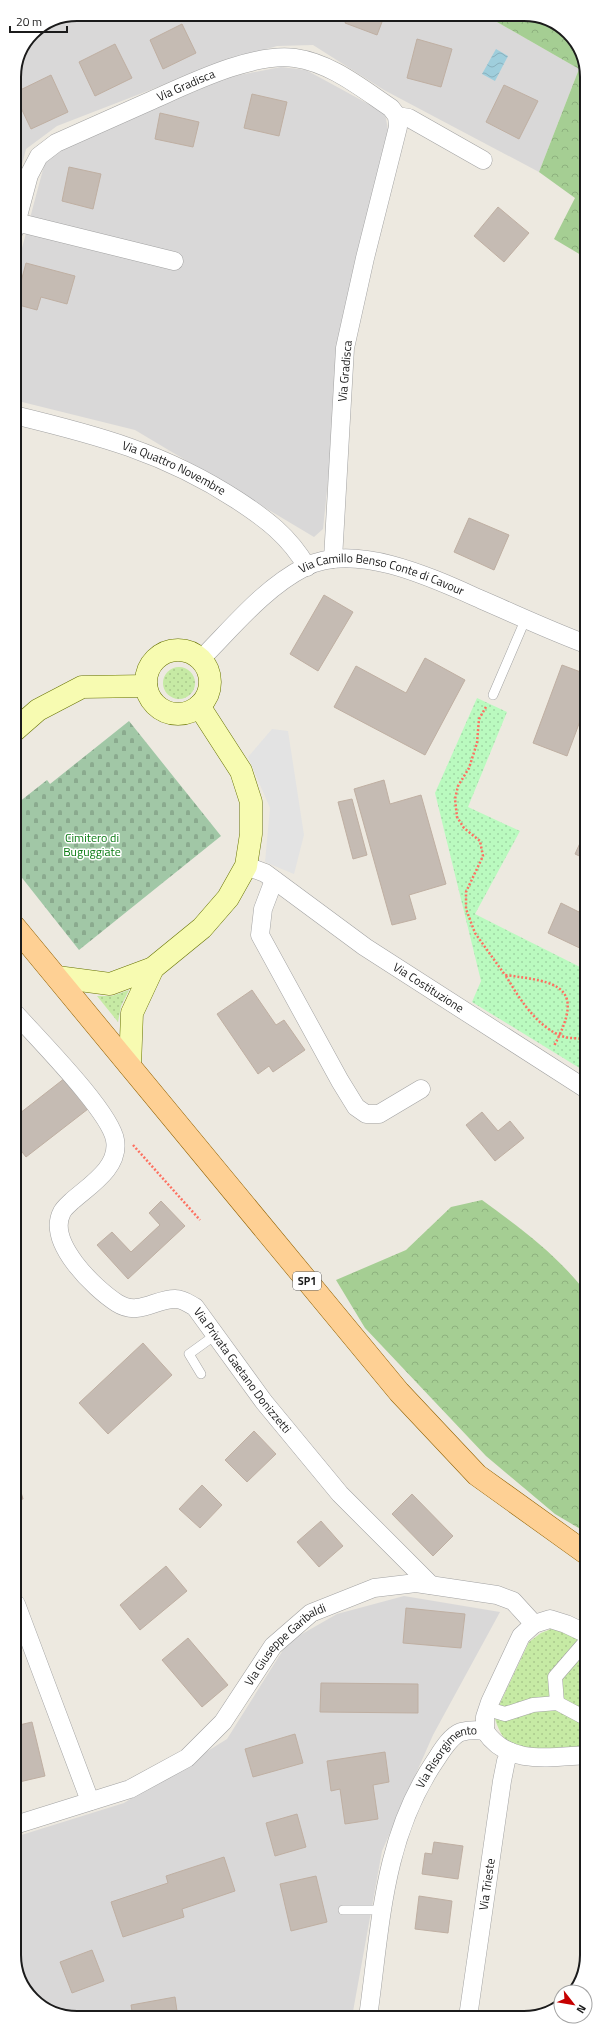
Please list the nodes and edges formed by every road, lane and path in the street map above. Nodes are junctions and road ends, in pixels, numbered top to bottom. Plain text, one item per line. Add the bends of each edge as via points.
1 (397, 116) junction
2 (483, 160) dead end
3 (21, 203) edge
4 (21, 228) edge
5 (174, 261) dead end
6 (21, 417) edge
7 (333, 559) junction
8 (307, 566) junction
9 (526, 618) junction
10 (580, 641) edge
11 (201, 659) junction
12 (146, 686) junction
13 (493, 695) joint
14 (199, 706) junction
15 (21, 725) edge
16 (246, 866) junction
17 (274, 880) junction
18 (21, 934) edge
19 (153, 968) junction
20 (506, 976) junction
21 (57, 977) junction
22 (21, 1020) edge
23 (560, 1035) junction
24 (580, 1038) edge
25 (545, 1062) junction
26 (130, 1066) junction
27 (580, 1085) edge
28 (421, 1089) dead end
29 (109, 1123) junction
30 (200, 1220) dead end
31 (214, 1336) junction
32 (200, 1374) dead end
33 (580, 1549) edge
34 (431, 1585) junction
35 (21, 1617) edge
36 (534, 1624) junction
37 (580, 1631) edge
38 (580, 1648) edge
39 (557, 1703) junction
40 (488, 1709) junction
41 (580, 1715) edge
42 (485, 1730) junction
43 (511, 1752) junction
44 (580, 1755) edge
45 (90, 1802) junction
46 (21, 1823) edge
47 (344, 1910) dead end
48 (382, 1910) junction
49 (369, 2011) edge
50 (469, 2011) edge

1 - 2 street, Via Gradisca via 409,118
1 - 3 street, Via Gradisca via 391,108 354,83 314,63 294,58 252,62 198,80 56,143 39,156 28,176
1 - 7 street, Via Gradisca via 398,127 345,348
4 - 5 street, Via Gradisca
6 - 8 street, Via Quattro Novembre via 87,433 145,452 207,480 264,518 296,548
7 - 8 street, Via Camillo Benso Conte di Cavour
7 - 9 street, Via Camillo Benso Conte di Cavour via 397,566 432,577
8 - 11 street, Via Camillo Benso Conte di Cavour via 280,583 255,604
9 - 10 street, Via Camillo Benso Conte di Cavour
9 - 13 lane
11 - 12 main road via 184,650 164,653 149,666
11 - 14 main road via 210,678 206,698
12 - 14 main road via 148,696 162,710 181,714 191,712
12 - 15 main road via 82,687 38,710
13 - 20 path via 478,719 477,743 455,799 457,817 464,828 480,841 483,856 466,892 466,909 475,933
14 - 16 main road via 241,771 251,802 251,834
16 - 17 street, Via Costituzione via 265,873
16 - 19 main road via 228,898 202,928
17 - 25 street, Via Costituzione via 365,947
17 - 28 street via 263,909 260,935 356,1107 366,1114 380,1114
18 - 21 main road, SP1
19 - 21 main road via 110,984
19 - 26 main road via 132,1013
20 - 23 path via 520,1000 537,1018
20 - 23 path via 535,978 551,983 563,991 569,1004
21 - 26 main road, SP1
22 - 29 street
23 - 24 path
23 - 25 path
25 - 27 street, Via Costituzione
26 - 33 main road, SP1 via 399,1392 477,1475
29 - 30 path via 136,1147
29 - 31 street, Via Privata Gaetano Donizzetti via 115,1139 116,1152 113,1162 62,1211 58,1222 60,1236 70,1259 105,1295 119,1304 131,1308 147,1307 175,1299 186,1302 195,1307
31 - 32 lane via 189,1354
31 - 34 street, Via Privata Gaetano Donizzetti via 264,1402 340,1494
34 - 36 street, Via Giuseppe Garibaldi via 497,1595 513,1601
34 - 45 street, Via Giuseppe Garibaldi via 416,1583 374,1588 311,1613 273,1646 223,1722 187,1758 130,1789
35 - 45 street
36 - 37 street via 550,1619
36 - 40 street, Via Risorgimento via 521,1636
38 - 39 street via 555,1677
39 - 40 street via 533,1705 504,1714
39 - 41 street
40 - 42 street, Via Risorgimento
42 - 43 street via 492,1741
42 - 48 street, Via Risorgimento via 460,1733 443,1748 420,1783 402,1823 389,1868
43 - 44 street via 539,1758
43 - 50 street, Via Trieste via 506,1761 502,1781
45 - 46 street, Via Giuseppe Garibaldi
47 - 48 lane
48 - 49 street, Via Risorgimento

